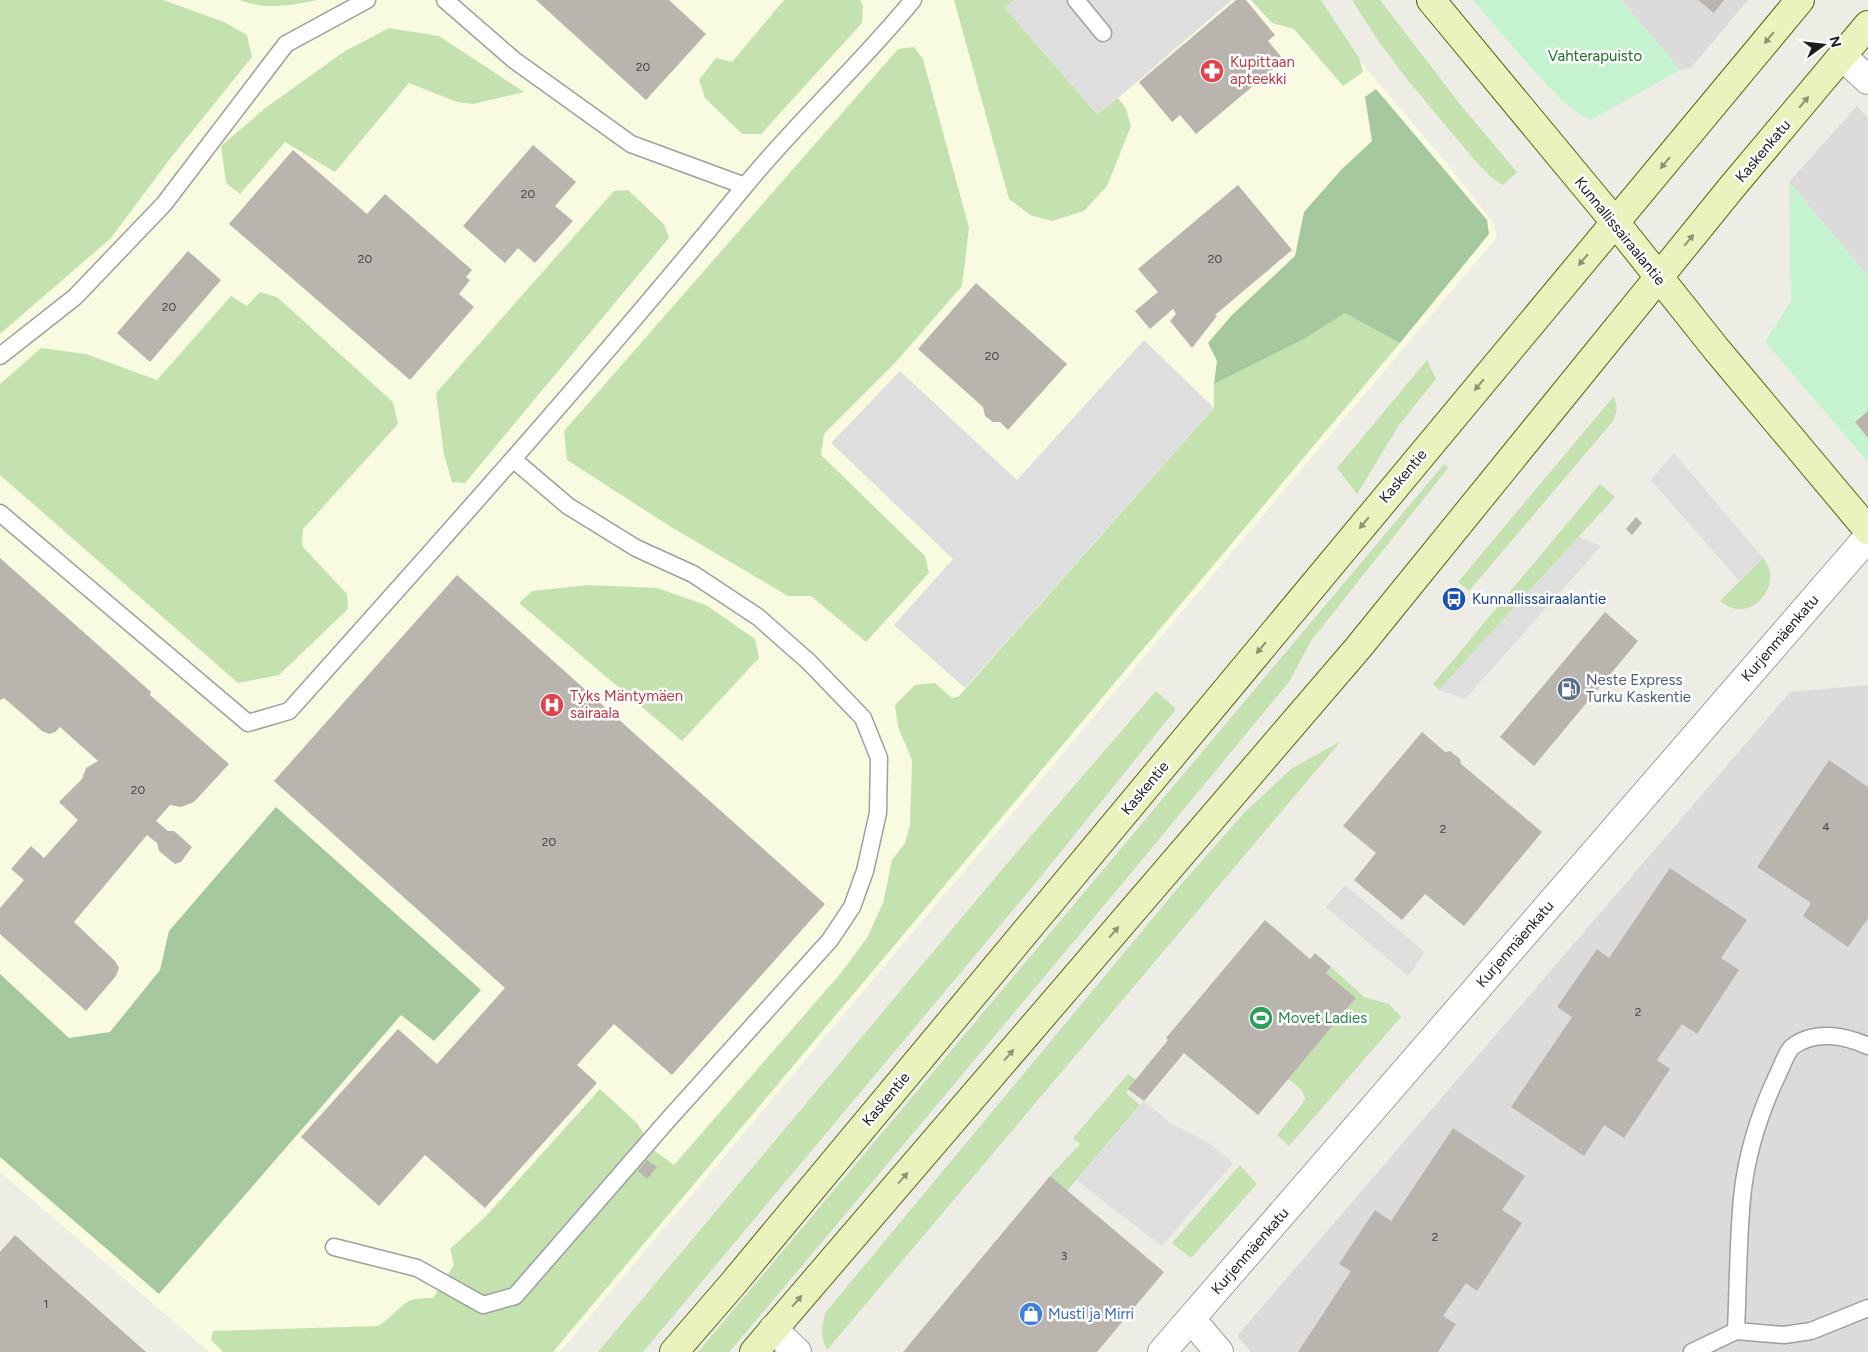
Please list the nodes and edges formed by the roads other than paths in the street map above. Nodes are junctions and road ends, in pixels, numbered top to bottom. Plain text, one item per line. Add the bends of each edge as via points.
1 (368, 0) edge
2 (445, 0) edge
3 (1076, 0) edge
4 (1431, 0) edge
5 (1800, 0) edge
6 (904, 3) edge
7 (1868, 25) edge
8 (1103, 33) dead end
9 (1842, 56) junction
10 (1868, 80) edge
11 (745, 186) junction
12 (1615, 222) junction
13 (1658, 278) junction
14 (0, 356) edge
15 (514, 460) junction
16 (0, 513) edge
17 (1868, 530) edge
18 (1868, 537) edge
19 (1868, 1046) edge
20 (334, 1247) dead end
21 (1868, 1308) edge
22 (1191, 1319) junction
23 (774, 1329) junction
24 (1736, 1330) junction
25 (674, 1352) edge
26 (754, 1352) edge
27 (797, 1352) edge
28 (1162, 1352) edge
29 (1219, 1352) edge
30 (1692, 1352) edge

1 - 14 lane via 286,44 164,204 75,297
2 - 11 lane via 514,60 630,144
3 - 8 lane
4 - 12 main road, Kunnallissairaalantie
5 -> 12 main road
6 - 11 lane
7 - 9 main road, Kaskenkatu
9 - 10 street
13 -> 9 main road, Kaskenkatu
11 - 15 lane
12 - 13 main road, Kunnallissairaalantie
12 -> 25 main road, Kaskentie
13 - 17 main road, Kunnallissairaalantie
23 -> 13 main road via 1358,648
15 - 16 lane via 289,711 248,723
15 - 20 lane via 568,506 636,548 693,574 758,617 809,662 863,718 879,758 878,813 865,871 852,907 830,940 515,1296 483,1305 417,1268
18 - 22 street, Kurjenmäenkatu
19 - 24 lane via 1855,1040 1826,1035 1808,1038 1790,1048 1770,1090 1750,1151 1742,1197
21 - 24 lane via 1811,1331 1784,1335
22 - 28 street, Kurjenmäenkatu
22 - 29 street
23 - 26 main road
23 - 27 street
24 - 30 lane

